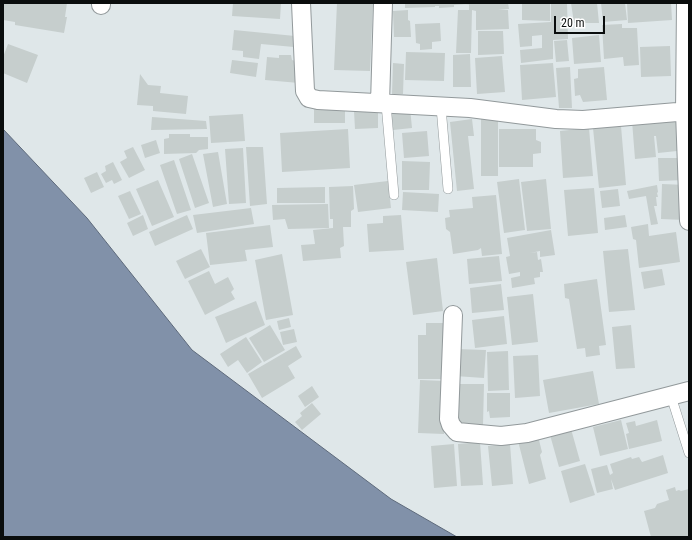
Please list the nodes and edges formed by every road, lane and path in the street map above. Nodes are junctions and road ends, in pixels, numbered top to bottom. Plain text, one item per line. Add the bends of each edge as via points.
1 (301, 3) edge
2 (383, 3) edge
3 (686, 3) edge
4 (383, 104) junction
5 (441, 107) junction
6 (687, 112) edge
7 (448, 189) dead end
8 (394, 195) dead end
9 (689, 221) edge
10 (453, 315) dead end
11 (689, 391) edge
12 (671, 396) junction
13 (689, 453) edge

1 - 4 street via 305,91 310,98
2 - 4 street
3 - 6 street
4 - 5 street
4 - 8 lane
5 - 6 street via 583,120
5 - 7 lane
6 - 9 street
10 - 12 street via 449,419 457,432 501,436 526,433
11 - 12 street
12 - 13 lane

